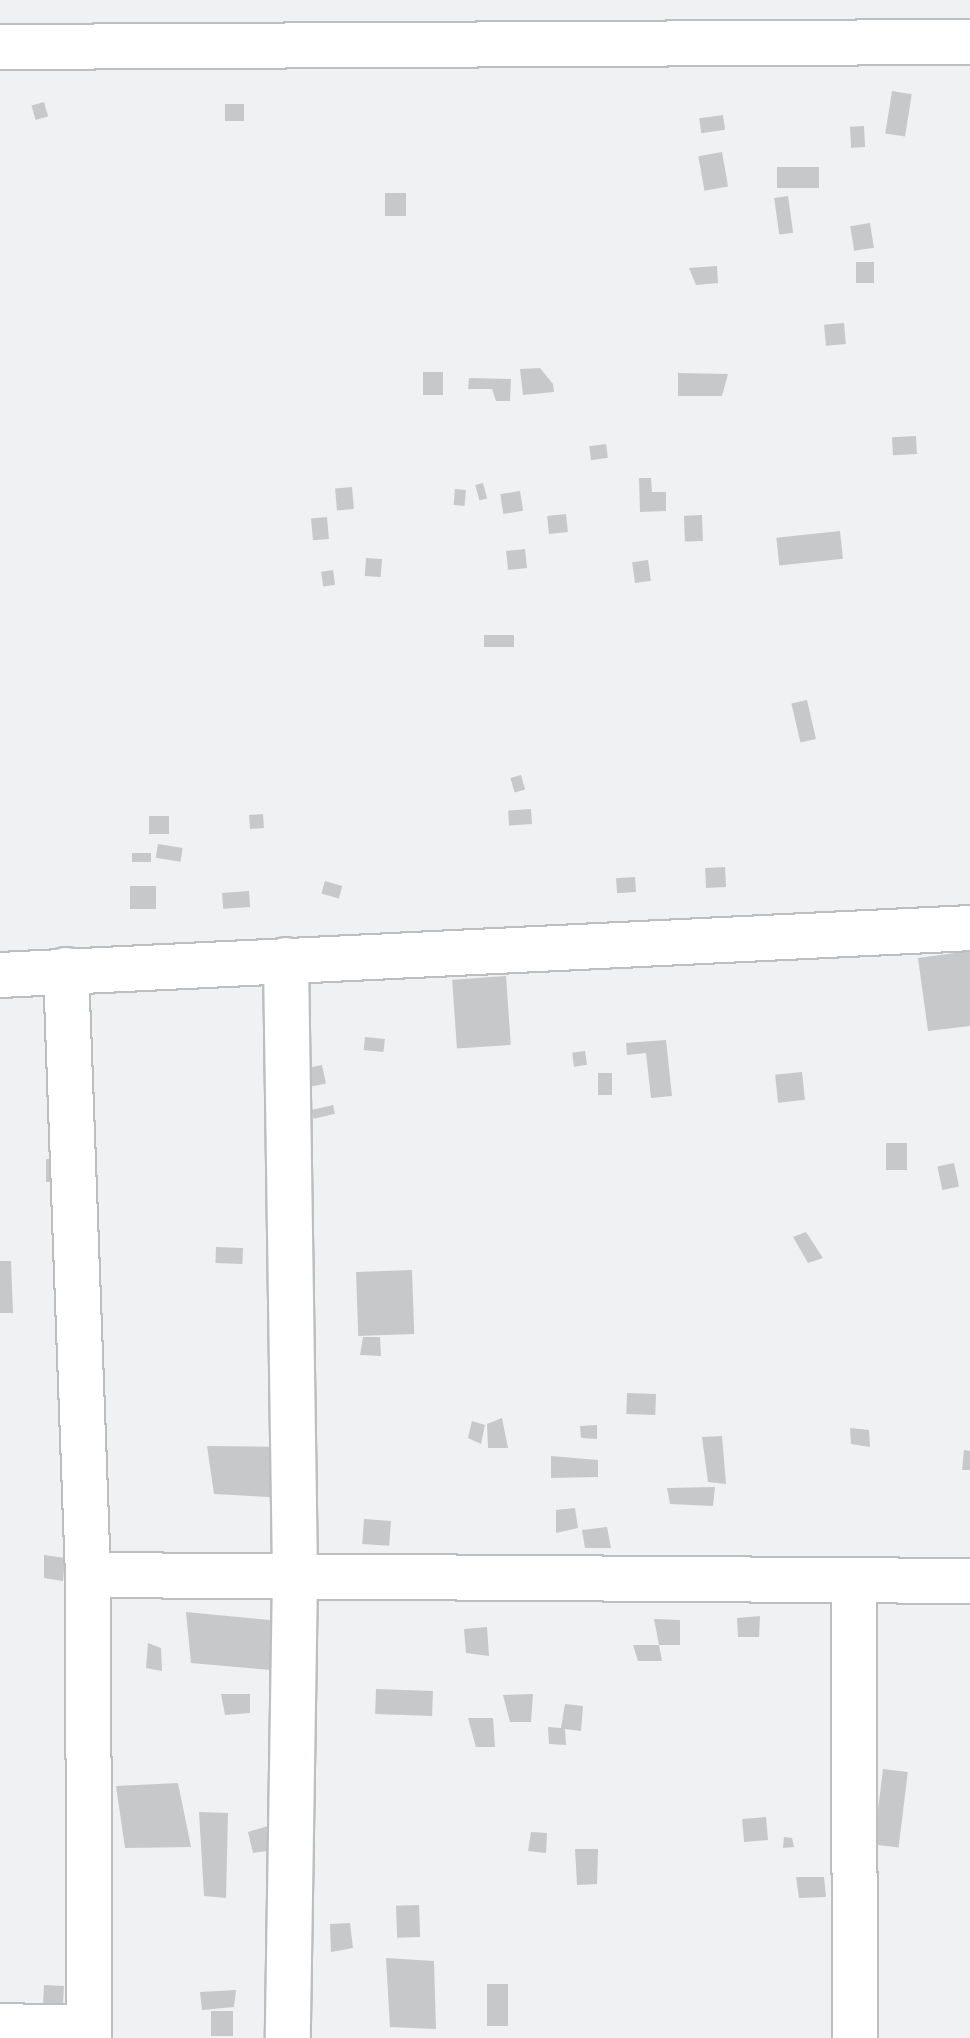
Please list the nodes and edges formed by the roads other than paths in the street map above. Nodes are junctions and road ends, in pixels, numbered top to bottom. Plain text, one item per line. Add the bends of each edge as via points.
1 (970, 42) edge
2 (0, 47) edge
3 (970, 928) edge
4 (286, 960) junction
5 (66, 970) junction
6 (0, 975) edge
7 (88, 1575) junction
8 (295, 1577) junction
9 (854, 1580) junction
10 (970, 1581) edge
11 (0, 2026) edge
12 (89, 2033) edge
13 (288, 2038) edge
14 (855, 2038) edge

1 - 2 street
3 - 4 street
4 - 5 street
4 - 8 street
5 - 6 street
5 - 7 street
7 - 8 street
7 - 12 street
8 - 9 street
8 - 13 street
9 - 10 street
9 - 14 street
11 - 12 street

